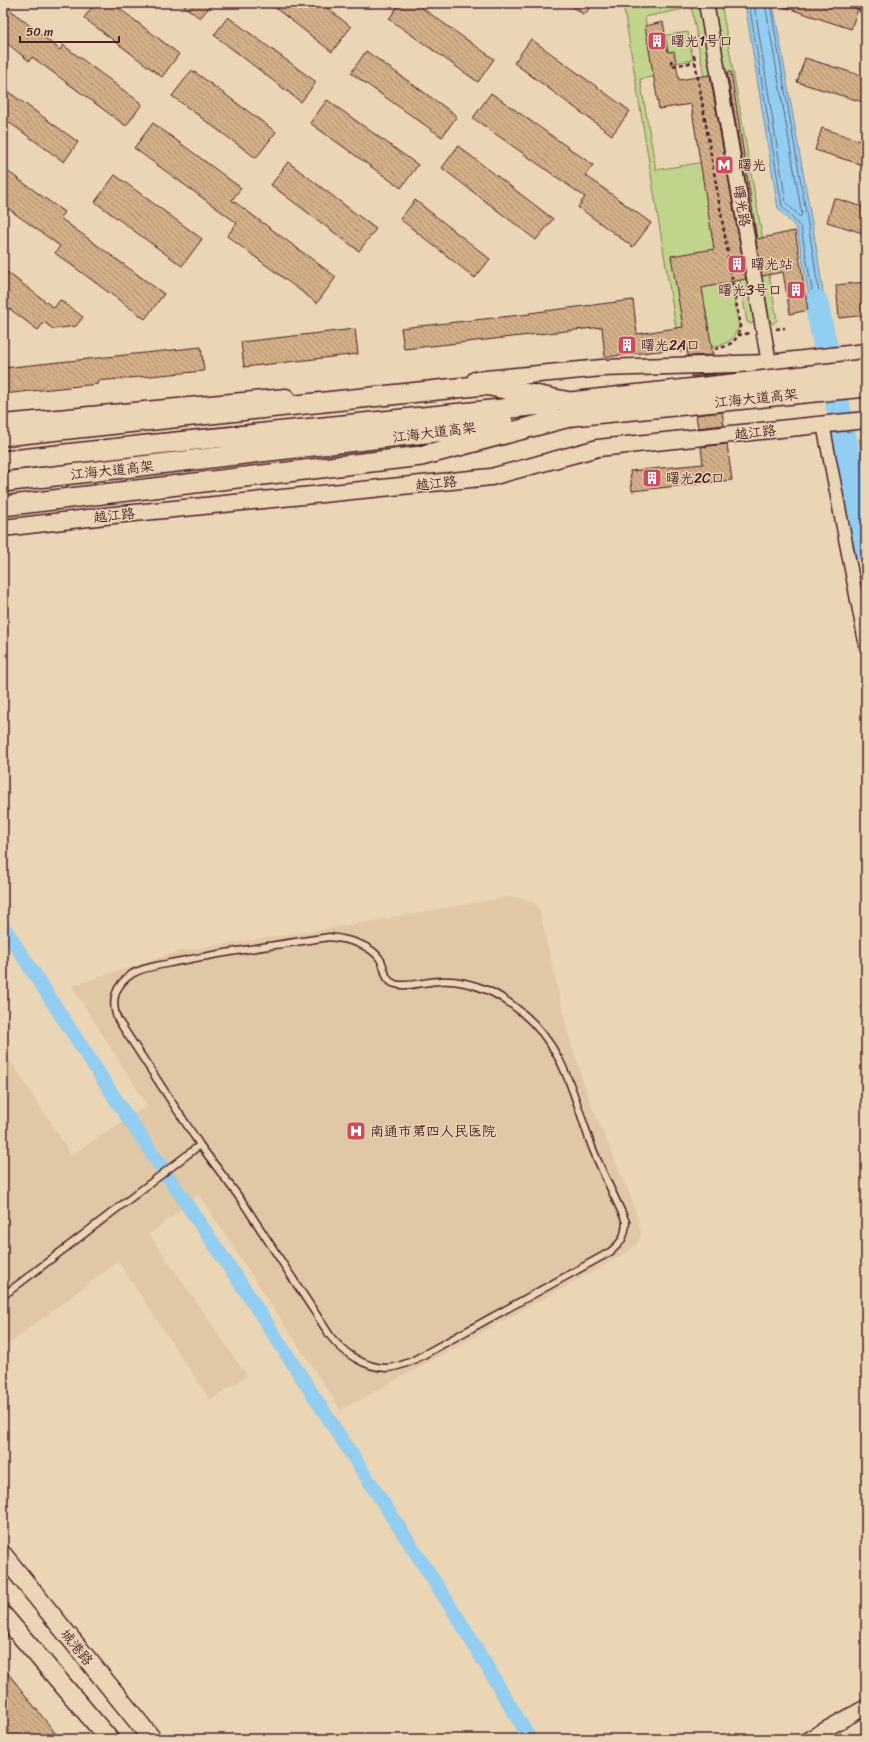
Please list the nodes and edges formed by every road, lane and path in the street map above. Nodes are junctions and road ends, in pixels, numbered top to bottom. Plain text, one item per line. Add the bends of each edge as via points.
1 (706, 3) edge
2 (864, 3) edge
3 (866, 9) edge
4 (694, 55) dead end
5 (671, 60) dead end
6 (695, 62) junction
7 (714, 349) dead end
8 (866, 352) edge
9 (769, 363) junction
10 (866, 369) edge
11 (866, 387) edge
12 (572, 409) junction
13 (865, 420) edge
14 (3, 422) edge
15 (823, 424) junction
16 (3, 436) edge
17 (3, 461) edge
18 (3, 482) edge
19 (3, 506) edge
20 (3, 528) edge
21 (866, 647) edge
22 (200, 1145) junction
23 (3, 1296) edge
24 (3, 1555) edge
25 (3, 1615) edge
26 (866, 1707) edge
27 (109, 1739) edge
28 (152, 1739) edge
29 (808, 1739) edge

1 - 9 street, 曙光路
2 - 3 street
4 - 6 path
5 - 6 path via 672,66
6 - 7 path via 740,325 738,335 732,343
8 - 9 main road
9 - 14 main road via 602,368
10 - 12 highway, 江海大道高架, bridge
11 - 12 highway, 江海大道高架, bridge
12 - 16 highway via 485,385
12 - 17 highway, 江海大道高架 via 147,445
12 - 18 highway, 江海大道高架
12 - 19 highway via 422,456
13 - 15 main road, 越江路
15 - 20 main road, 越江路 via 598,448 491,477
15 - 21 street
22 - 22 lane via 242,1201 339,1348 363,1362 381,1367 401,1366 414,1360 577,1271 610,1252 620,1243 625,1232 626,1222 593,1148 565,1070 546,1036 530,1019 511,1003 488,990 462,982 441,980 401,985 393,983 386,978 381,960 373,951 341,938 329,937 279,944 144,969 134,972 117,989 113,999 118,1020
22 - 23 lane
24 - 28 main road, 城港路
25 - 27 main road
26 - 29 street

